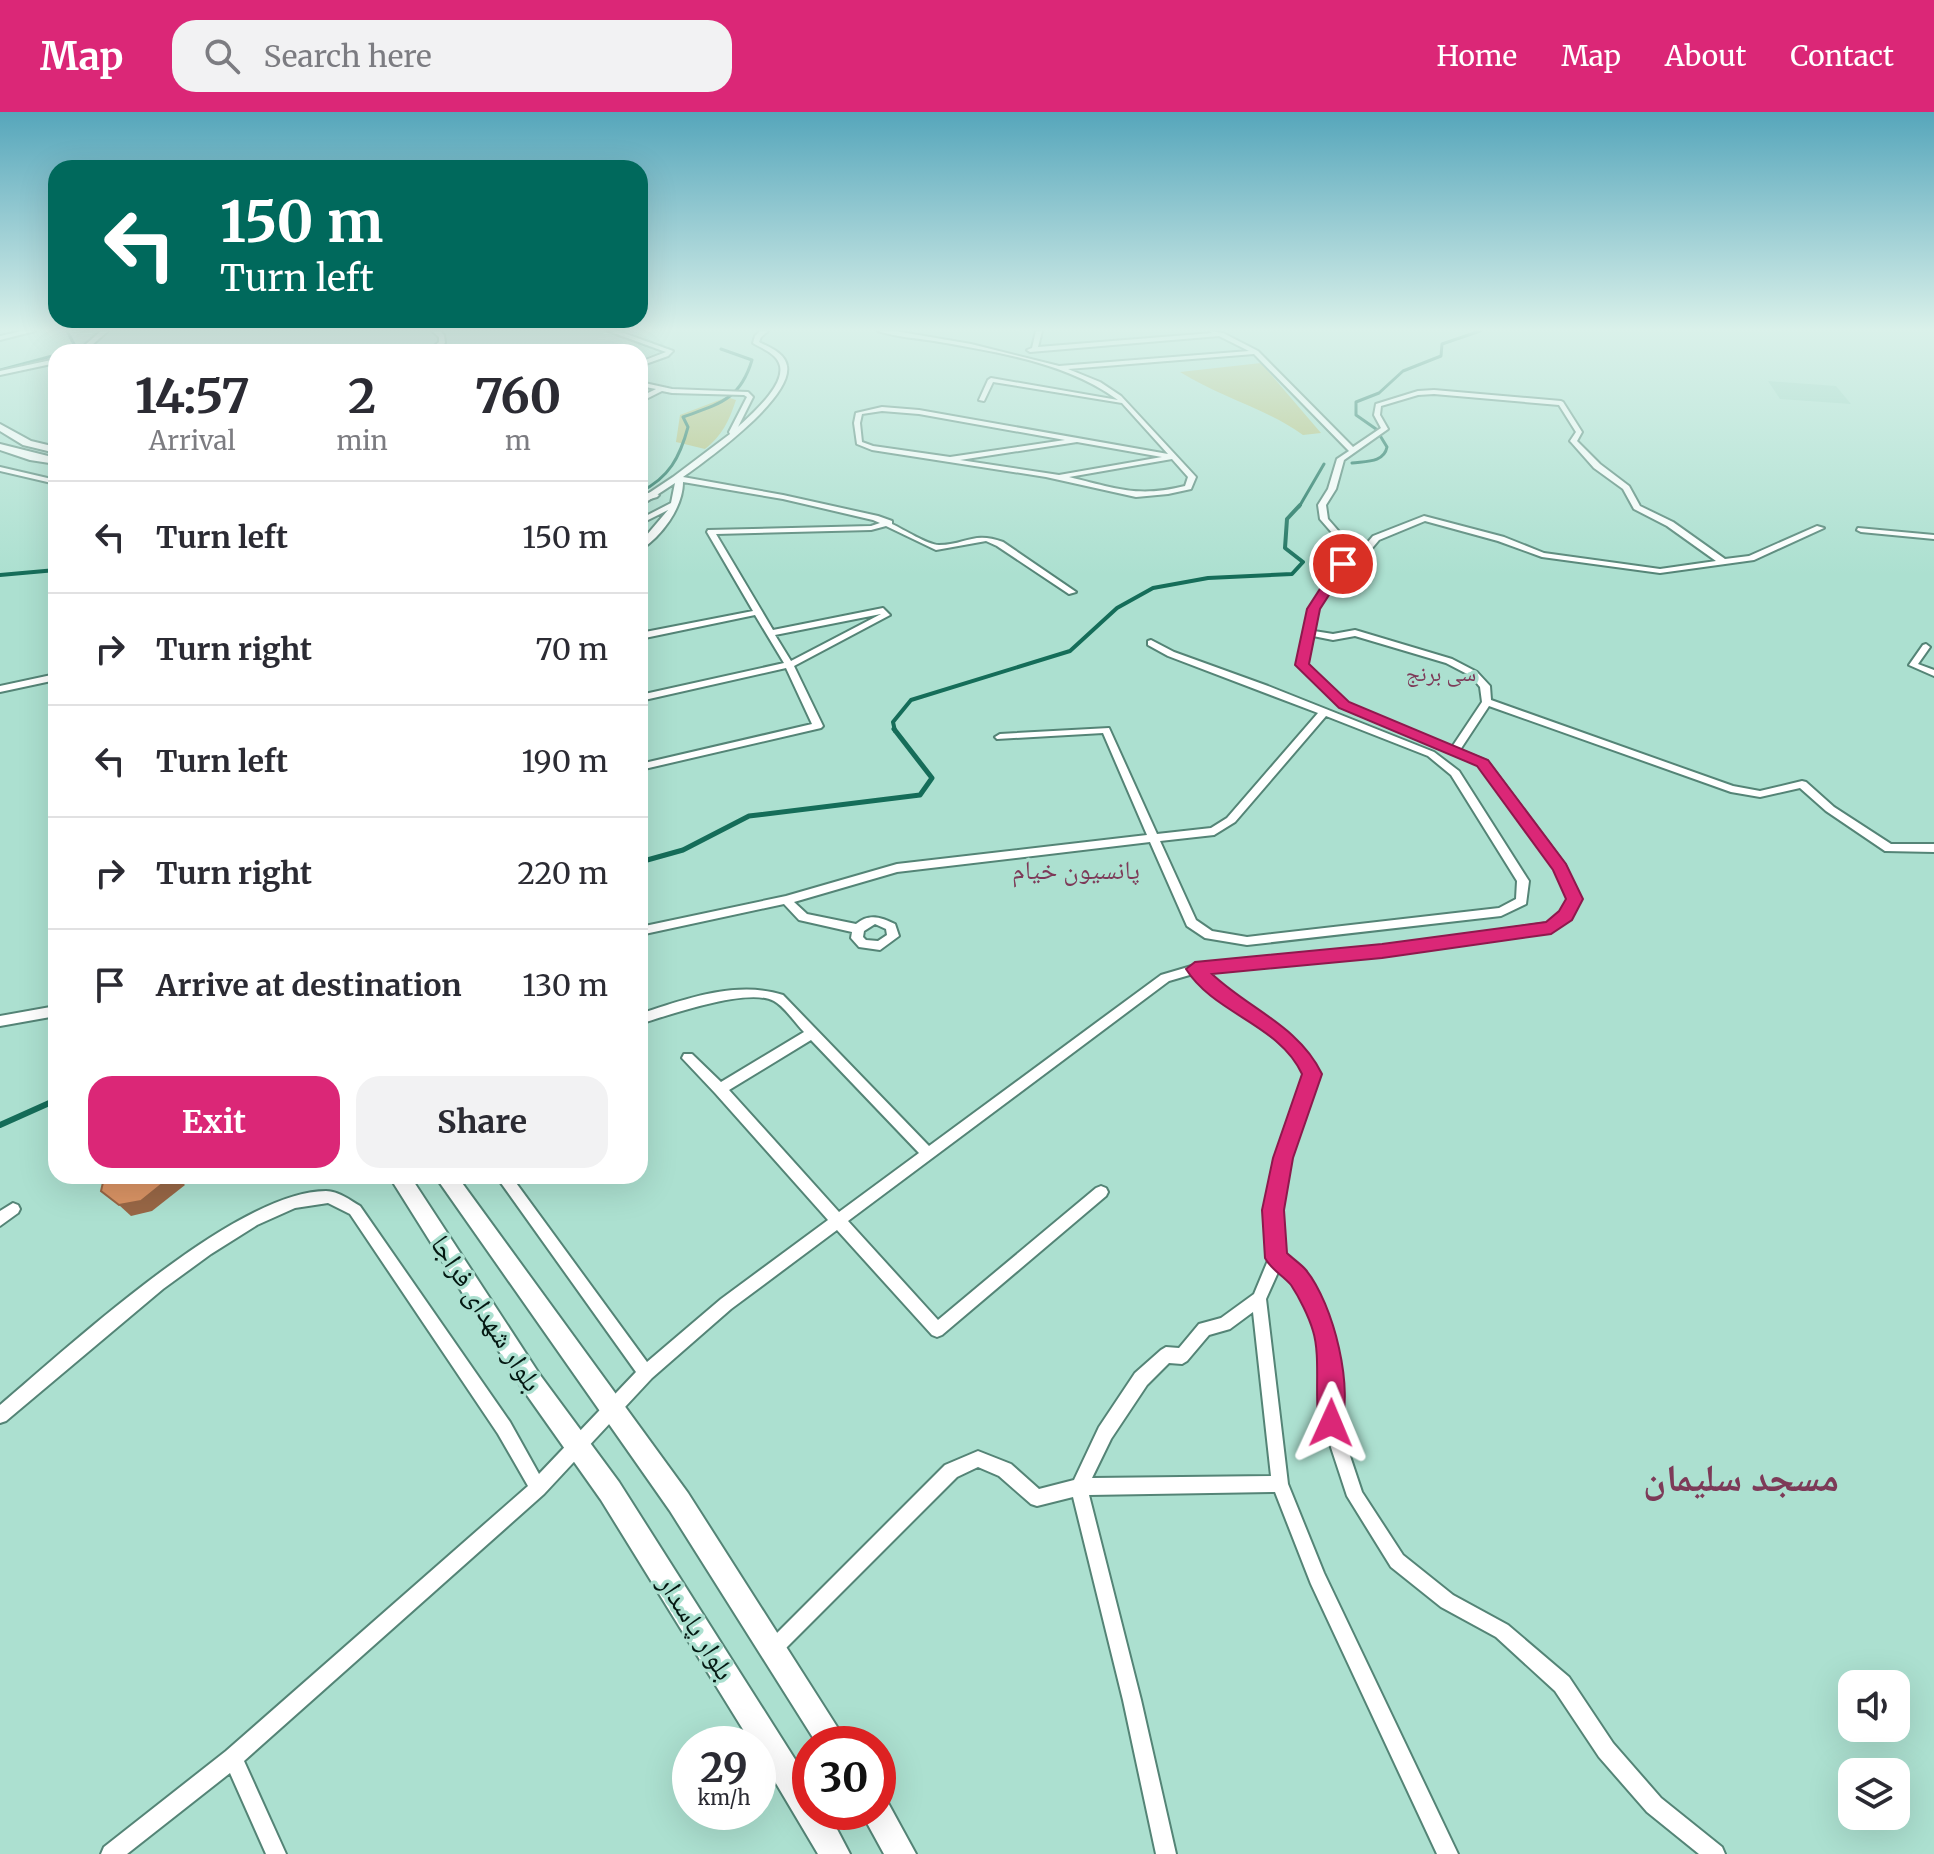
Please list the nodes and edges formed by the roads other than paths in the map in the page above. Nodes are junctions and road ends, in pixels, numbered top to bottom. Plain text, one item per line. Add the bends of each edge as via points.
1 (742, 412) edge
2 (758, 412) edge
3 (863, 412) edge
4 (921, 412) edge
5 (1133, 412) edge
6 (1315, 412) edge
7 (1377, 412) edge
8 (1567, 412) edge
9 (0, 427) edge
10 (731, 435) junction
11 (1077, 440) junction
12 (0, 447) edge
13 (48, 448) edge
14 (1353, 451) junction
15 (1174, 457) junction
16 (950, 459) junction
17 (48, 460) edge
18 (0, 469) edge
19 (1058, 477) junction
20 (679, 479) junction
21 (48, 480) edge
22 (653, 495) joint
23 (648, 497) edge
24 (675, 503) junction
25 (648, 518) edge
26 (889, 523) junction
27 (1820, 528) dead end
28 (1861, 530) dead end
29 (1934, 537) edge
30 (648, 538) edge
31 (1723, 562) junction
32 (1336, 574) junction
33 (1072, 592) dead end
34 (758, 612) junction
35 (770, 633) junction
36 (1308, 633) junction
37 (648, 634) edge
38 (1151, 643) dead end
39 (1926, 647) dead end
40 (789, 665) junction
41 (1934, 673) edge
42 (48, 679) edge
43 (0, 689) edge
44 (648, 696) edge
45 (1487, 702) junction
46 (1324, 712) junction
47 (1000, 737) dead end
48 (1455, 750) junction
49 (648, 765) edge
50 (1153, 840) junction
51 (1934, 848) edge
52 (786, 900) junction
53 (648, 929) edge
54 (858, 929) dead end
55 (1195, 969) junction
56 (48, 1012) edge
57 (648, 1017) edge
58 (0, 1021) edge
59 (811, 1034) junction
60 (688, 1058) dead end
61 (720, 1089) junction
62 (929, 1155) junction
63 (404, 1184) edge
64 (451, 1184) edge
65 (509, 1184) edge
66 (1101, 1192) dead end
67 (13, 1209) dead end
68 (0, 1220) edge
69 (837, 1222) junction
70 (1276, 1258) junction
71 (1259, 1299) junction
72 (646, 1373) junction
73 (612, 1408) junction
74 (0, 1415) edge
75 (578, 1448) junction
76 (1280, 1484) junction
77 (1079, 1487) junction
78 (538, 1488) junction
79 (773, 1649) junction
80 (822, 1726) edge
81 (233, 1758) junction
82 (792, 1782) edge
83 (821, 1830) edge
84 (887, 1830) edge
85 (111, 1854) edge
86 (276, 1854) edge
87 (835, 1854) edge
88 (901, 1854) edge
89 (1166, 1854) edge
90 (1448, 1854) edge
91 (1715, 1854) edge

1 - 10 street
2 - 10 street
3 - 16 street via 857,423 859,443
4 - 11 street
5 - 15 street
6 - 14 street
7 - 14 street via 1385,429
8 - 31 street via 1579,432 1573,441 1626,488 1637,507
9 - 13 main road
10 - 20 street
11 - 15 street
11 - 16 street
12 - 17 main road
14 - 32 street via 1341,459 1322,505 1324,519 1351,550
15 - 19 street
15 - 19 street via 1192,477 1188,487 1172,492 1121,495
16 - 19 street
18 - 21 street
20 - 22 street
20 - 24 street
20 - 26 street
22 - 23 main road
24 - 25 street
24 - 30 street
26 - 33 street via 936,548 987,539
26 - 34 street via 871,528 711,532
27 - 31 street via 1751,558
28 - 29 street
31 - 32 street via 1660,571 1542,555 1424,518 1376,538 1349,570
32 - 36 street via 1314,609
34 - 35 street
34 - 37 street
35 - 40 street
35 - 40 street via 883,611 886,615
36 - 45 street via 1355,633 1449,661 1474,674 1485,686
36 - 48 street via 1302,665 1344,705
38 - 46 street
39 - 41 street via 1913,665
40 - 44 street
40 - 49 street via 818,726
42 - 43 street
45 - 48 street
45 - 51 street via 1731,789 1760,794 1802,784 1889,848
46 - 50 street via 1231,820 1214,831
46 - 50 street via 1431,754 1455,773 1523,881 1522,901 1501,912 1247,941 1209,935 1191,923
47 - 50 street via 1106,730
48 - 55 street via 1483,763 1561,868 1574,899 1566,915 1551,927 1382,951
50 - 52 street via 897,868
52 - 53 street
52 - 54 street via 803,917
55 - 62 street via 1165,978
55 - 70 street via 1221,994 1280,1033 1305,1058 1312,1074 1280,1171 1273,1210
56 - 58 street
57 - 59 street via 710,1000 769,993
59 - 61 street
59 - 62 street
60 - 61 street
61 - 69 street
62 - 69 street
63 - 75 main road, بلوار شهدای فراجا
64 - 73 main road, بلوار شهدای فراجا
65 - 72 street
66 - 69 street via 937,1330
67 - 68 street
69 - 72 street via 726,1304
70 - 71 street
70 - 91 street via 1299,1278 1325,1330 1331,1423 1355,1496 1397,1561 1447,1601 1502,1631 1562,1684 1606,1750 1654,1805
71 - 76 street
71 - 77 street via 1225,1324 1204,1329 1182,1356 1166,1355 1141,1379 1105,1433
72 - 73 street
73 - 75 street
73 - 79 main road, بلوار پاسدار
74 - 78 street via 160,1281 232,1231 290,1204 329,1197 355,1210 504,1428
75 - 78 street
75 - 82 main road, بلوار پاسدار via 636,1531
76 - 77 street
76 - 90 street via 1317,1578
77 - 79 street via 1037,1498 1005,1470 978,1459 951,1471
77 - 89 street
78 - 81 street
79 - 80 main road, بلوار پاسدار
81 - 85 street
81 - 86 street
83 - 87 main road, بلوار پاسدار
84 - 88 main road

